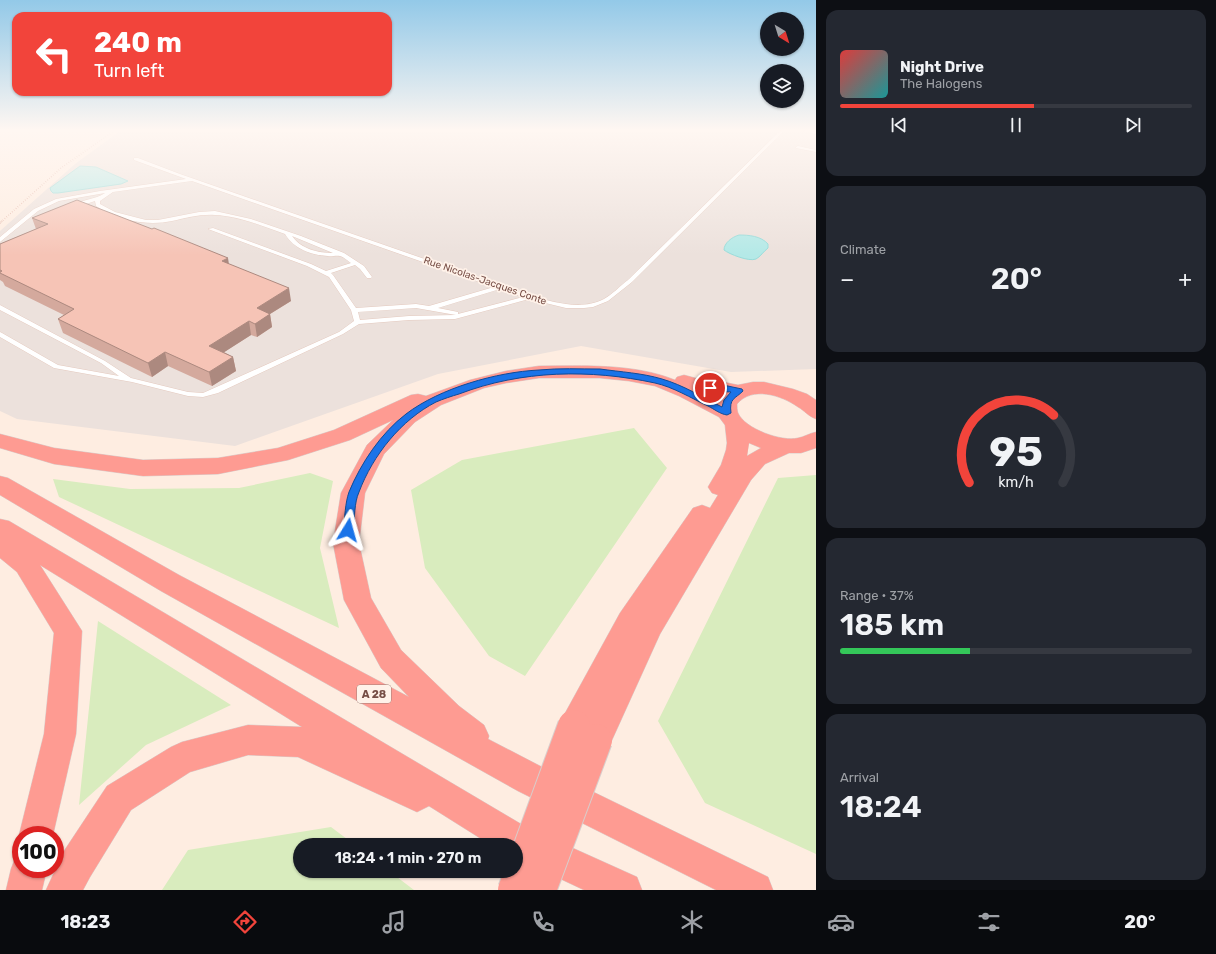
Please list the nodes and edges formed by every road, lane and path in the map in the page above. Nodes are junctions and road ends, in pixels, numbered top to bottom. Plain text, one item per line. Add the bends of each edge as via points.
1 (57, 173) edge
2 (172, 173) edge
3 (740, 173) edge
4 (178, 175) junction
5 (194, 180) junction
6 (153, 186) junction
7 (111, 191) junction
8 (99, 200) junction
9 (68, 208) edge
10 (0, 223) edge
11 (211, 229) dead end
12 (2, 241) edge
13 (356, 263) junction
14 (326, 273) junction
15 (369, 277) dead end
16 (500, 287) junction
17 (530, 297) junction
18 (0, 306) edge
19 (430, 308) junction
20 (354, 310) junction
21 (466, 314) junction
22 (357, 322) junction
23 (0, 334) edge
24 (132, 380) junction
25 (739, 391) junction
26 (815, 405) edge
27 (731, 419) junction
28 (0, 441) edge
29 (804, 445) edge
30 (0, 484) edge
31 (0, 528) edge
32 (0, 544) edge
33 (585, 733) junction
34 (530, 779) junction
35 (38, 826) edge
36 (510, 838) edge
37 (511, 838) edge
38 (523, 844) edge
39 (26, 878) edge
40 (24, 890) edge
41 (64, 890) edge
42 (514, 890) edge
43 (540, 890) edge
44 (624, 890) edge
45 (754, 890) edge

1 - 10 path
2 - 4 lane, Rue Nicolas-Jacques Conte
3 - 17 lane, Rue Nicolas-Jacques Conte via 630,281 602,302 587,306 554,305
4 - 5 lane, Rue Nicolas-Jacques Conte
4 - 6 lane
5 - 6 lane
5 - 16 lane, Rue Nicolas-Jacques Conte
6 - 7 lane
7 - 8 lane
7 - 12 lane via 47,204 36,210
8 - 9 lane via 87,201
8 - 13 lane via 98,206 106,211 138,221 150,222 196,214 232,215 288,234 294,244 324,255 342,254
11 - 14 lane
13 - 14 lane
13 - 15 lane
14 - 20 lane via 332,276
16 - 17 lane, Rue Nicolas-Jacques Conte
16 - 19 lane
17 - 21 lane
18 - 24 lane
19 - 20 lane via 416,306
19 - 21 lane
20 - 22 lane
21 - 22 lane via 456,317
22 - 24 lane via 341,334 203,395 188,394
23 - 24 lane via 56,367
25 - 26 highway via 761,388 786,393
25 - 27 highway via 732,395 726,406
25 - 28 highway via 710,388 655,373 569,364 493,373 457,384 342,435 280,455 218,466 143,468 54,456
27 - 29 highway via 757,439
27 - 33 highway via 739,436 738,453 727,477 630,620
27 - 34 highway via 686,392 660,381 600,372 539,372 477,384 434,400 408,417 375,450 353,493 346,543 358,600 391,659 448,716
29 - 33 highway via 757,459 743,474
30 - 34 highway, A 28 via 170,583
31 - 37 highway
32 - 35 highway via 26,565 68,631 60,734
33 - 42 highway, bridge
33 - 43 highway, bridge
34 - 45 highway, A 28
36 - 41 highway via 300,742 248,740 182,758 119,798 77,864
38 - 44 highway
39 - 40 highway

